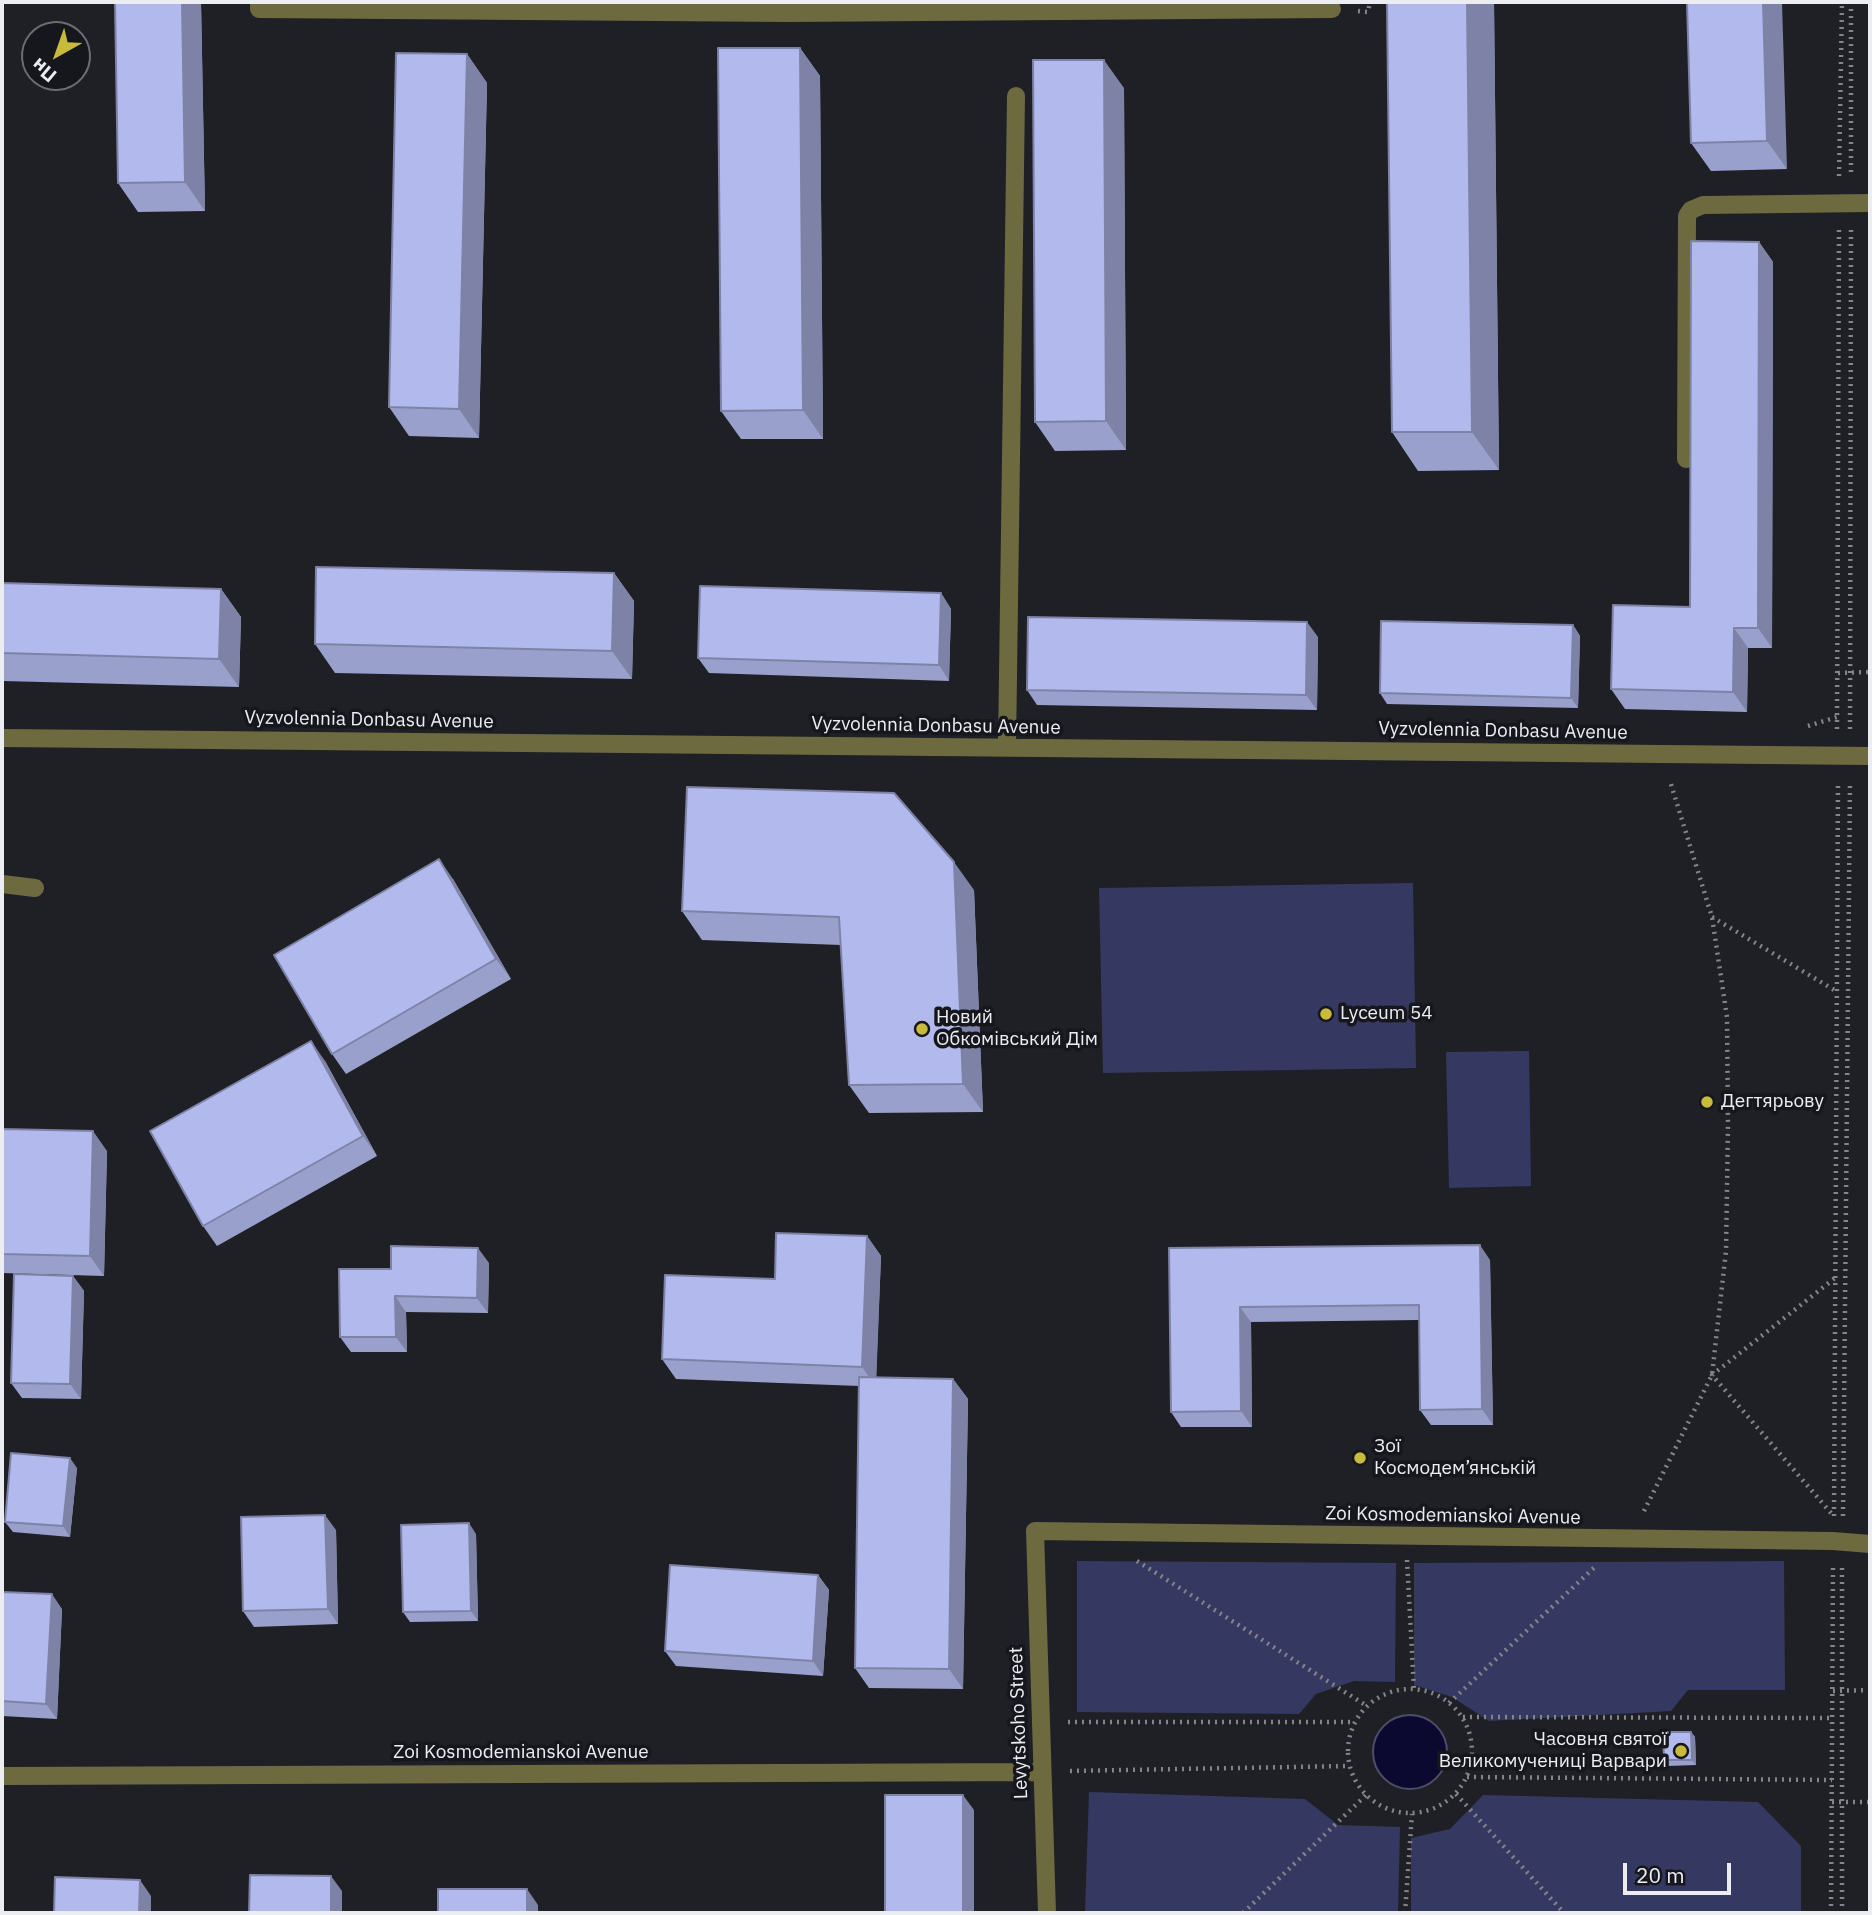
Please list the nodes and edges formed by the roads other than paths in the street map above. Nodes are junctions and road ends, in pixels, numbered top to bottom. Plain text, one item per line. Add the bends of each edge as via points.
1 (259, 2) edge
2 (1332, 9) dead end
3 (1016, 96) dead end
4 (1870, 203) edge
5 (1686, 459) dead end
6 (2, 737) edge
7 (1007, 747) junction
8 (1870, 756) edge
9 (2, 884) edge
10 (35, 888) dead end
11 (1035, 1531) joint
12 (1870, 1544) edge
13 (1041, 1772) junction
14 (2, 1776) edge
15 (1047, 1913) edge

1 - 2 street via 259,9 608,12
3 - 7 street
4 - 5 street via 1703,205 1691,210 1687,216
6 - 7 street, Vyzvolennia Donbasu Avenue
7 - 8 street, Vyzvolennia Donbasu Avenue
9 - 10 street
11 - 12 street, Zoi Kosmodemianskoi Avenue
11 - 13 street, Levytskoho Street
13 - 14 street, Zoi Kosmodemianskoi Avenue
13 - 15 street, Levytskoho Street

